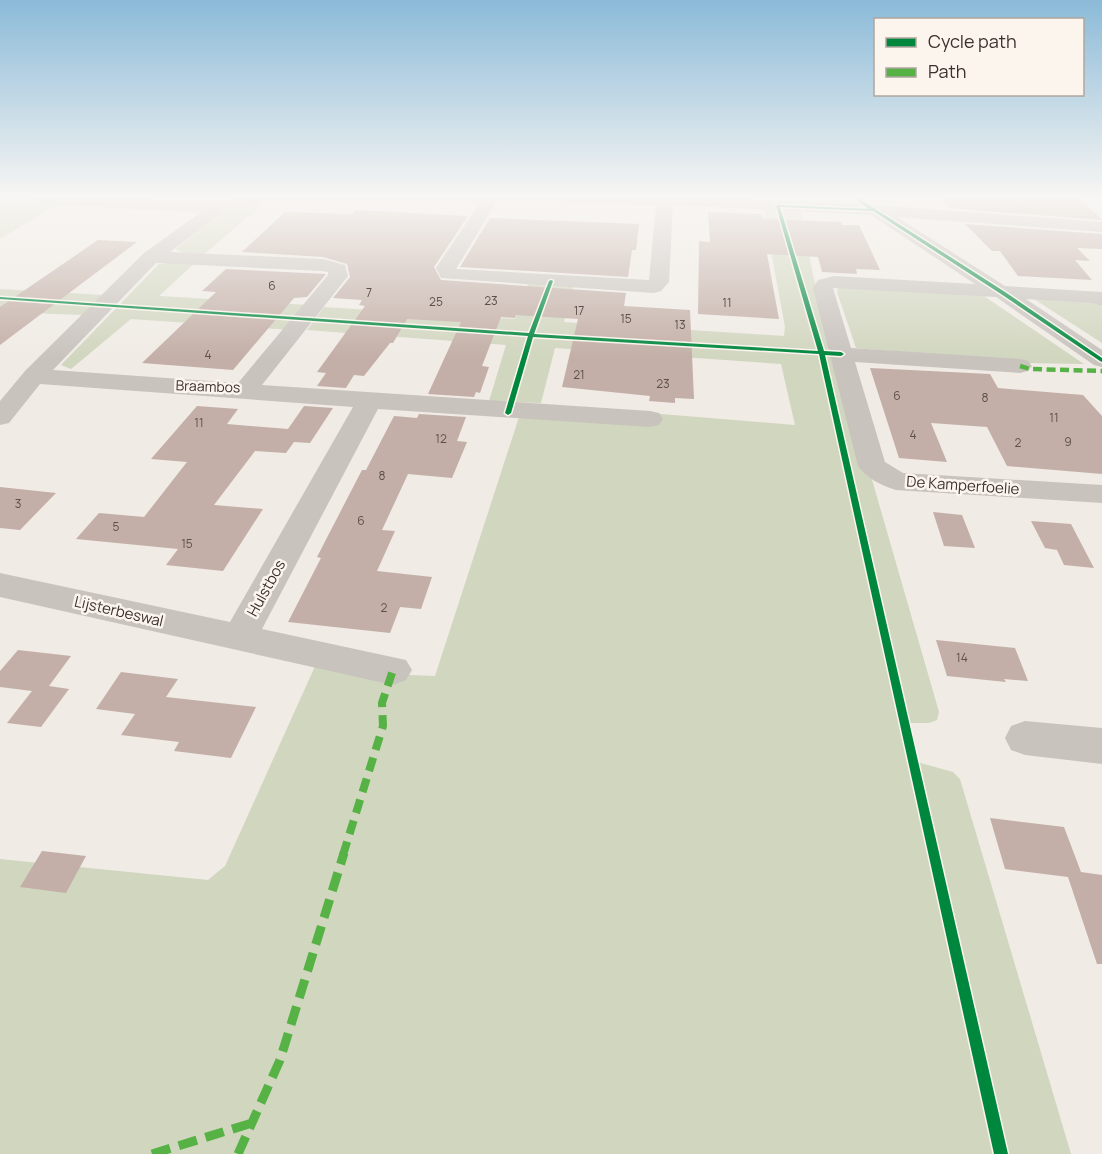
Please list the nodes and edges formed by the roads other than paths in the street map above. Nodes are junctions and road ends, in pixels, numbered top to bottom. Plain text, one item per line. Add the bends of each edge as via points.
1 (161, 250) edge
2 (458, 250) edge
3 (661, 250) edge
4 (936, 250) edge
5 (151, 257) junction
6 (1003, 293) junction
7 (1102, 300) edge
8 (841, 354) junction
9 (1102, 360) edge
10 (1020, 366) dead end
11 (34, 376) junction
12 (246, 389) junction
13 (370, 400) junction
14 (0, 417) edge
15 (650, 419) dead end
16 (1102, 494) edge
17 (0, 585) edge
18 (239, 638) junction
19 (393, 670) dead end
20 (1025, 738) dead end
21 (1102, 746) edge

1 - 5 street
2 - 3 street via 446,268 448,274 654,287 659,282
4 - 6 street
5 - 11 street
5 - 12 street, Braambos via 323,265 338,269 338,276
6 - 7 street
6 - 8 street, De Kamperfoelie via 825,284
6 - 9 street
8 - 10 street
8 - 16 street, De Kamperfoelie via 872,466 896,480
11 - 12 street, Braambos
11 - 14 street
12 - 13 street
13 - 15 street
13 - 18 street, Hulstbos
17 - 18 street, Lijsterbeswal
18 - 19 street, Hulstbos
20 - 21 street

